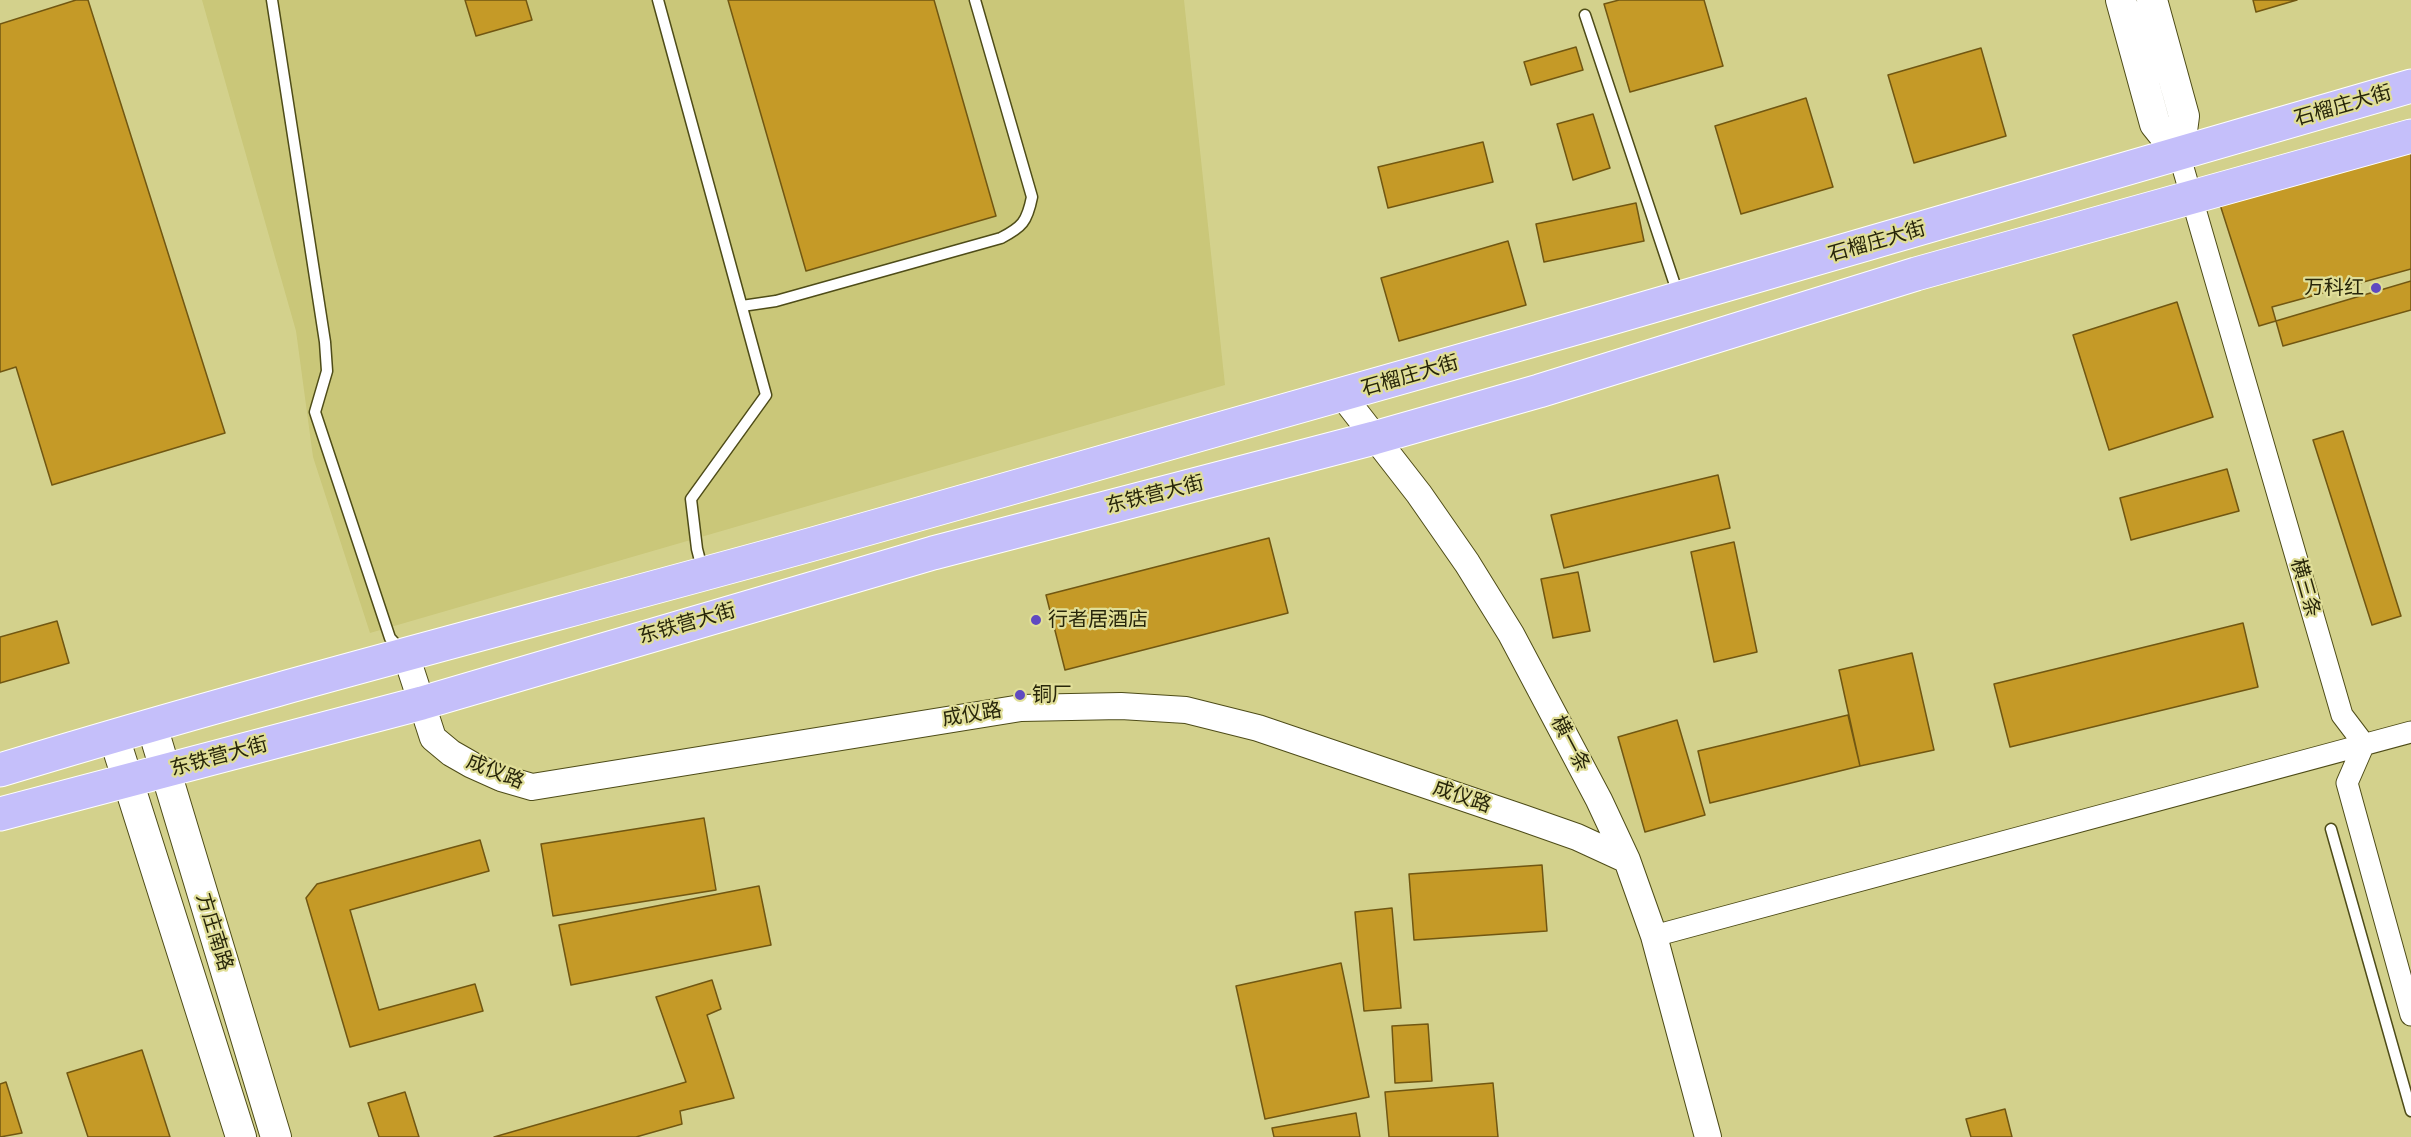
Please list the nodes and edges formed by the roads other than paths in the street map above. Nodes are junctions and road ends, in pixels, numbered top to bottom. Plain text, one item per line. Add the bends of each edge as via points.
1 (272, 0) edge
2 (658, 0) edge
3 (975, 0) edge
4 (2121, 0) edge
5 (2152, 0) edge
6 (1585, 15) dead end
7 (2411, 86) edge
8 (2411, 136) edge
9 (2179, 154) junction
10 (2192, 198) junction
11 (1680, 300) junction
12 (742, 306) junction
13 (1342, 395) junction
14 (1374, 438) junction
15 (704, 574) junction
16 (405, 655) junction
17 (422, 703) junction
18 (152, 726) junction
19 (2411, 732) edge
20 (114, 737) junction
21 (2364, 744) junction
22 (0, 770) edge
23 (165, 771) junction
24 (127, 780) junction
25 (0, 814) edge
26 (2331, 829) dead end
27 (1627, 860) junction
28 (1654, 936) junction
29 (2411, 1015) edge
30 (2411, 1111) edge
31 (241, 1137) edge
32 (276, 1137) edge
33 (1708, 1137) edge

1 - 16 lane via 325,342 327,371 315,412 390,638
2 - 12 lane
3 - 12 lane via 1032,197 1029,214 1019,228 1000,238 776,301
4 - 9 main road via 2155,124
5 - 9 main road via 2184,116
6 - 11 lane
7 - 9 main road, 石榴庄大街
8 - 10 main road
9 - 10 street, 横三条
9 - 11 main road, 石榴庄大街
10 - 14 main road via 1917,274
10 - 21 street, 横三条 via 2342,714
11 - 13 main road, 石榴庄大街
12 - 15 lane via 766,395 691,499
13 - 14 street, 横一条
13 - 15 main road
14 - 17 main road, 东铁营大街 via 933,553
14 - 27 street, 横一条 via 1419,494 1511,634 1574,750
15 - 16 main road
16 - 17 street, 成仪路
16 - 18 main road
17 - 23 main road, 东铁营大街
17 - 27 street, 成仪路 via 433,738 451,753 501,778 532,787 1021,708 1121,706 1186,710 1258,728 1523,818
18 - 20 main road
18 - 23 main road, 方庄南路
19 - 21 street
20 - 22 main road
20 - 24 main road, 方庄南路
21 - 28 street
21 - 29 street via 2347,783
23 - 24 main road, 东铁营大街
23 - 32 main road, 方庄南路
24 - 25 main road, 东铁营大街
24 - 31 main road, 方庄南路
26 - 30 lane
27 - 28 street, 横一条
28 - 33 street, 横一条

